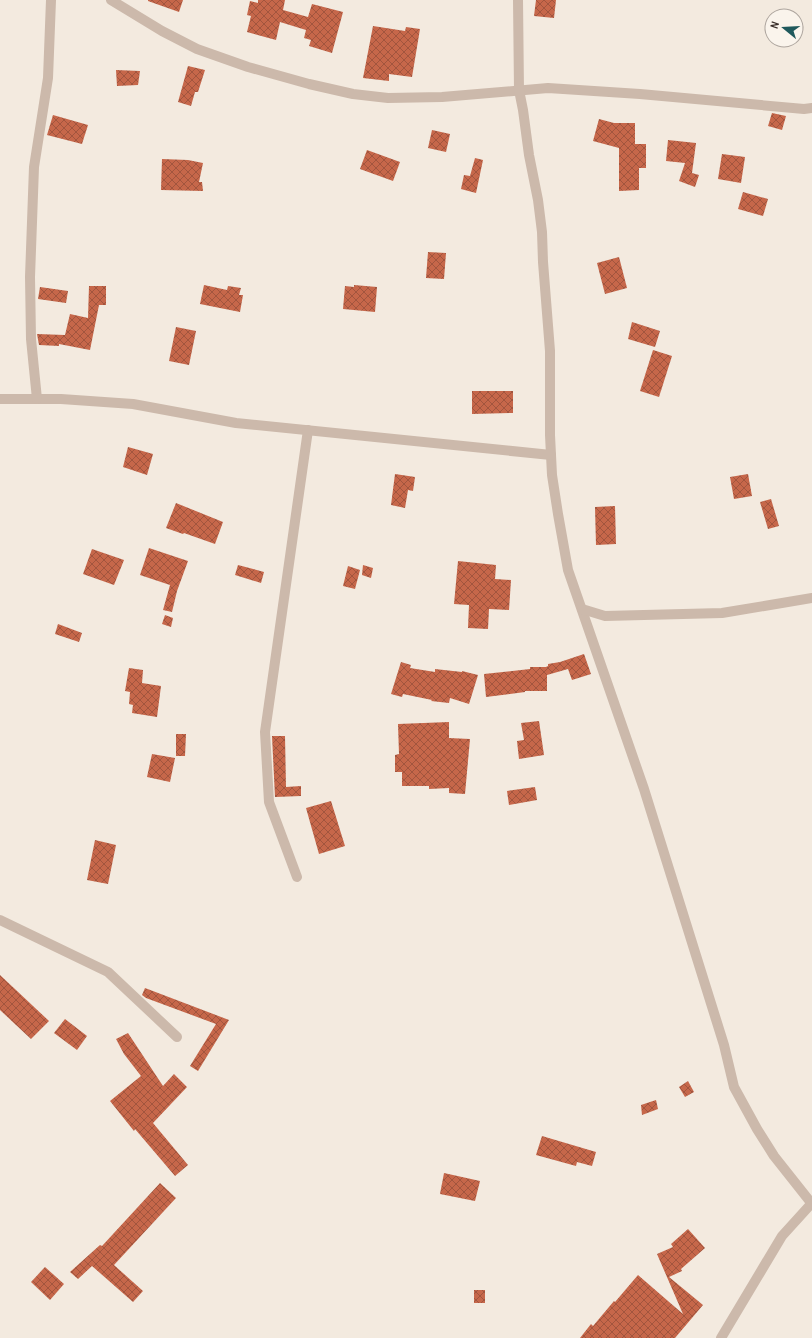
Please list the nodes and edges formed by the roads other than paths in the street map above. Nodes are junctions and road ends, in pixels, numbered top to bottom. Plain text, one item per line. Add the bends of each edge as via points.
1 (51, 0) edge
2 (111, 0) edge
3 (518, 0) edge
4 (519, 90) junction
5 (812, 108) edge
6 (0, 399) edge
7 (37, 399) junction
8 (308, 430) junction
9 (551, 455) junction
10 (812, 598) edge
11 (582, 610) junction
12 (297, 878) dead end
13 (0, 920) edge
14 (177, 1036) dead end
15 (812, 1204) edge
16 (720, 1338) edge

1 - 7 street via 48,78 34,167 30,277 31,339
2 - 4 street via 197,49 248,67 353,94 388,98 442,97
3 - 4 street
4 - 5 street via 548,88
4 - 9 street via 542,232 550,351
6 - 7 street
7 - 8 street via 133,404 236,423
8 - 9 street
8 - 12 street via 265,732 269,802
9 - 11 street via 568,570
10 - 11 street via 722,613 605,616
11 - 15 street via 644,789 724,1045 734,1087 770,1149
13 - 14 street via 108,972
15 - 16 street via 782,1236

